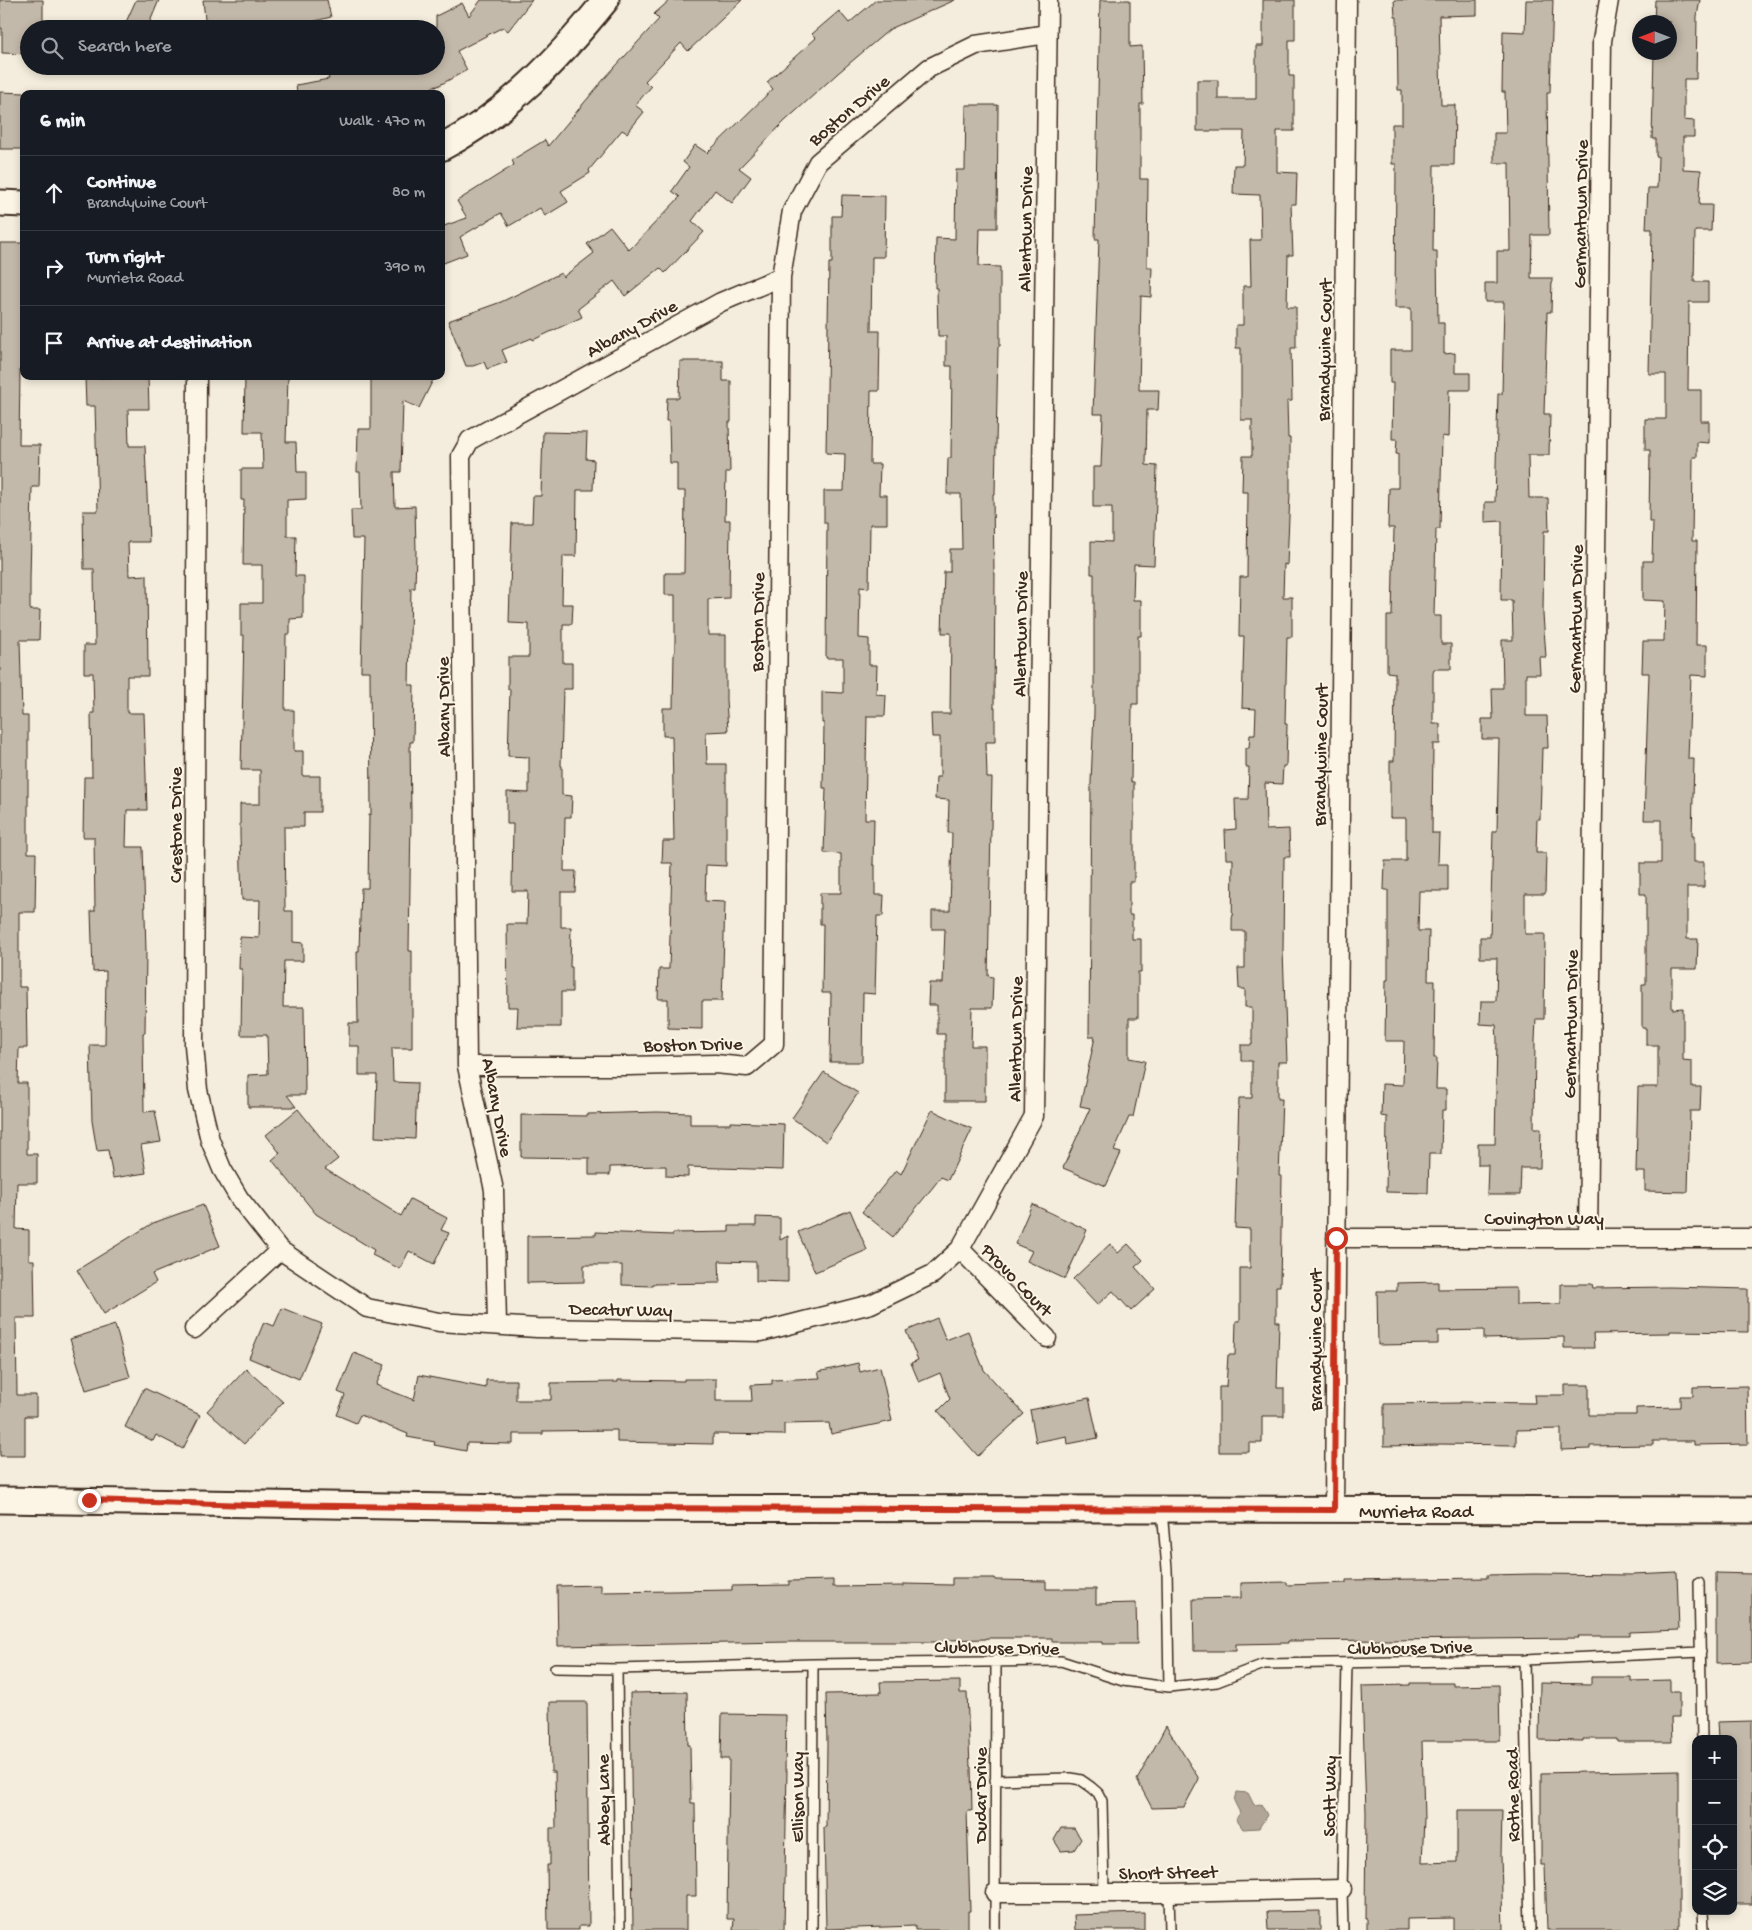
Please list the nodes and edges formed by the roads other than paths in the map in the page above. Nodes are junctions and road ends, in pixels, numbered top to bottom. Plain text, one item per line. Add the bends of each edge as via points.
1 (606, 0) edge
2 (1048, 0) edge
3 (1347, 0) edge
4 (1609, 0) edge
5 (1047, 34) junction
6 (445, 146) edge
7 (0, 203) edge
8 (20, 204) edge
9 (781, 277) junction
10 (197, 380) edge
11 (467, 1066) junction
12 (1336, 1238) junction
13 (1588, 1238) junction
14 (1752, 1238) edge
15 (960, 1249) junction
16 (280, 1250) junction
17 (497, 1325) junction
18 (194, 1329) dead end
19 (1047, 1338) dead end
20 (0, 1500) edge
21 (1162, 1510) junction
22 (1334, 1510) junction
23 (1752, 1510) edge
24 (1699, 1583) dead end
25 (1701, 1652) junction
26 (996, 1660) junction
27 (1524, 1660) junction
28 (1347, 1663) junction
29 (813, 1664) junction
30 (555, 1668) dead end
31 (617, 1669) junction
32 (1169, 1687) junction
33 (1702, 1735) edge
34 (995, 1780) junction
35 (1342, 1889) junction
36 (995, 1893) junction
37 (1104, 1893) junction
38 (1169, 1893) junction
39 (1703, 1915) edge
40 (620, 1930) edge
41 (812, 1930) edge
42 (994, 1930) edge
43 (1170, 1930) edge
44 (1343, 1930) edge
45 (1530, 1930) edge
46 (1704, 1930) edge

1 - 6 main road via 547,68 512,101
2 - 5 street, Allentown Drive
3 - 12 street, Brandywine Court
4 - 13 street, Germantown Drive via 1602,41
5 - 9 street, Boston Drive via 976,45 929,68 818,162 792,211
5 - 15 street, Allentown Drive via 1034,1116
7 - 8 main road
9 - 11 street, Albany Drive via 721,302 470,440 461,456
9 - 11 street, Boston Drive via 774,1044 747,1067 715,1064
10 - 16 street, Crestone Drive via 194,1045 198,1090 210,1140 222,1169 239,1198
11 - 17 street, Albany Drive via 494,1190
12 - 13 street, Covington Way
12 - 22 street, Brandywine Court
13 - 14 street, Covington Way
15 - 17 street, Decatur Way via 933,1274 871,1304 761,1332
15 - 19 street, Provo Court
16 - 17 street, Decatur Way via 367,1308 439,1322
16 - 18 street
20 - 21 main road, Murrieta Road via 532,1508
21 - 22 main road, Murrieta Road
21 - 32 lane via 1167,1570
22 - 23 main road, Murrieta Road
24 - 25 lane
25 - 27 lane, Clubhouse Drive
25 - 33 lane
26 - 29 lane, Clubhouse Drive
26 - 32 lane, Clubhouse Drive via 1061,1661 1123,1681
26 - 34 lane, Dudar Drive
27 - 28 lane, Clubhouse Drive
27 - 45 lane, Rothe Road
28 - 32 lane, Clubhouse Drive via 1264,1664 1217,1682
28 - 35 lane, Scott Way
29 - 31 lane, Clubhouse Drive
29 - 41 lane, Ellison Way
30 - 31 lane, Clubhouse Drive
31 - 40 lane, Abbey Lane
34 - 36 lane, Dudar Drive
34 - 37 lane via 1071,1778 1081,1780 1098,1793 1103,1808
35 - 38 street, Short Street
35 - 44 lane, Scott Way
36 - 37 street, Short Street
36 - 42 lane, Dudar Drive
37 - 38 street, Short Street
38 - 43 lane
39 - 46 lane

